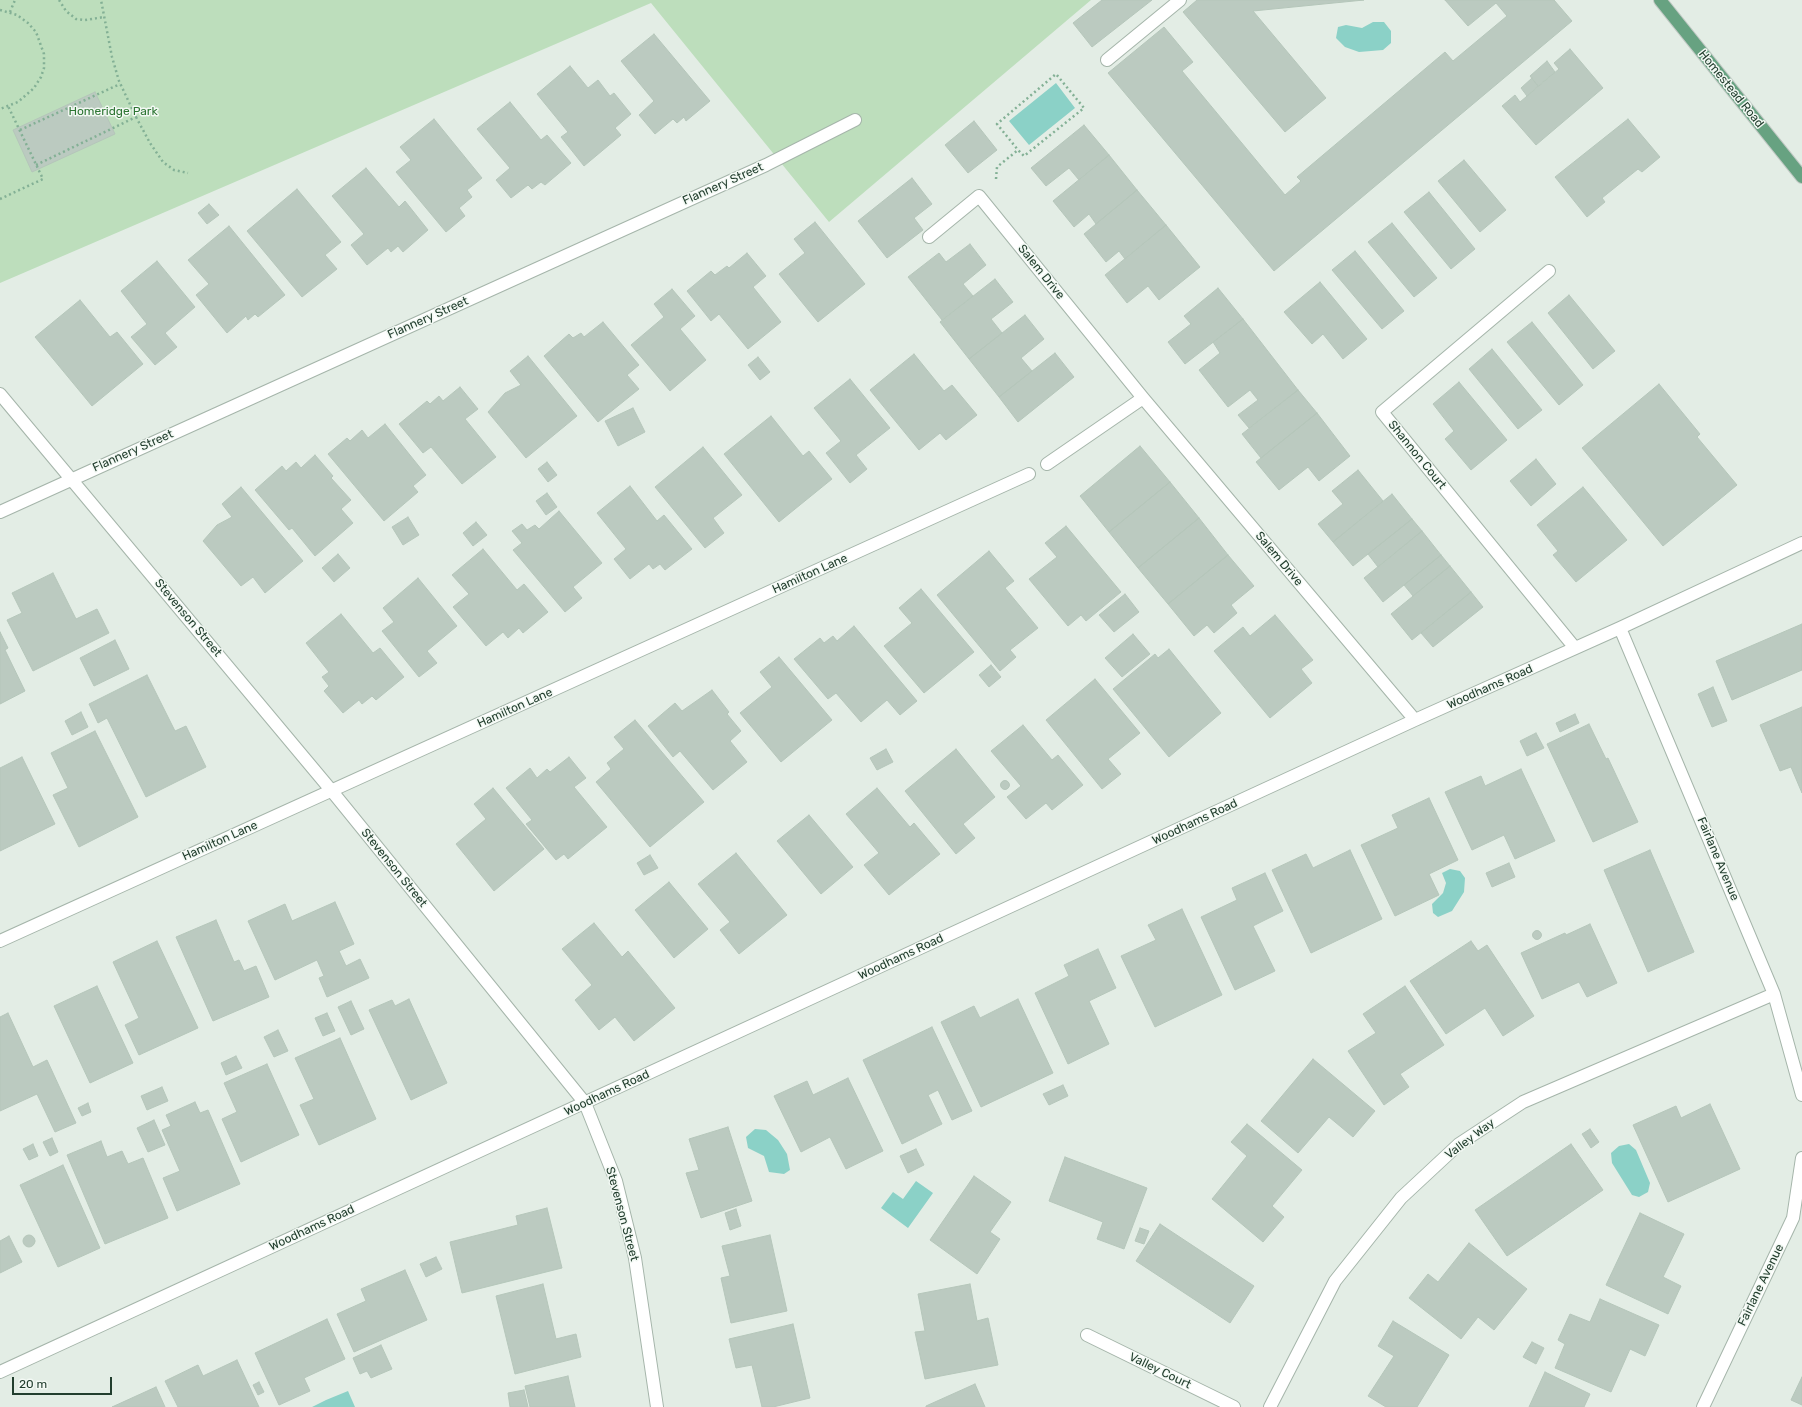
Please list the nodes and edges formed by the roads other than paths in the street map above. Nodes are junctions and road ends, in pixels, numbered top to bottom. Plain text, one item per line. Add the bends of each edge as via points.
1 (1180, 0) edge
2 (1660, 0) edge
3 (1107, 60) dead end
4 (855, 120) dead end
5 (1802, 178) edge
6 (929, 237) dead end
7 (1549, 271) dead end
8 (0, 394) edge
9 (1143, 398) junction
10 (1046, 464) dead end
11 (1029, 474) dead end
12 (72, 478) junction
13 (0, 512) edge
14 (1802, 543) edge
15 (1620, 628) junction
16 (1575, 648) junction
17 (1415, 720) junction
18 (331, 790) junction
19 (0, 941) edge
20 (1774, 994) junction
21 (1802, 1095) edge
22 (585, 1103) junction
23 (1802, 1158) edge
24 (1086, 1335) dead end
25 (0, 1372) edge
26 (657, 1407) edge
27 (1234, 1407) edge
28 (1270, 1407) edge
29 (1703, 1407) edge

1 - 3 street
2 - 5 main road, Homestead Road
4 - 12 street, Flannery Street via 766,164
6 - 9 street, Salem Drive via 979,196
7 - 16 street, Shannon Court via 1382,412
8 - 12 street, Stevenson Street
9 - 10 street
9 - 17 street, Salem Drive
11 - 18 street, Hamilton Lane
12 - 13 street, Flannery Street
12 - 18 street, Stevenson Street
14 - 15 street, Woodhams Road
15 - 16 street, Woodhams Road
15 - 20 street, Fairlane Avenue
16 - 17 street, Woodhams Road
17 - 22 street, Woodhams Road
18 - 19 street, Hamilton Lane
18 - 22 street, Stevenson Street
20 - 21 street, Fairlane Avenue
20 - 28 street, Valley Way via 1523,1102 1459,1144 1401,1198 1335,1281
22 - 25 street, Woodhams Road
22 - 26 street, Stevenson Street via 616,1181 633,1251
23 - 29 street, Fairlane Avenue via 1793,1218
24 - 27 street, Valley Court

